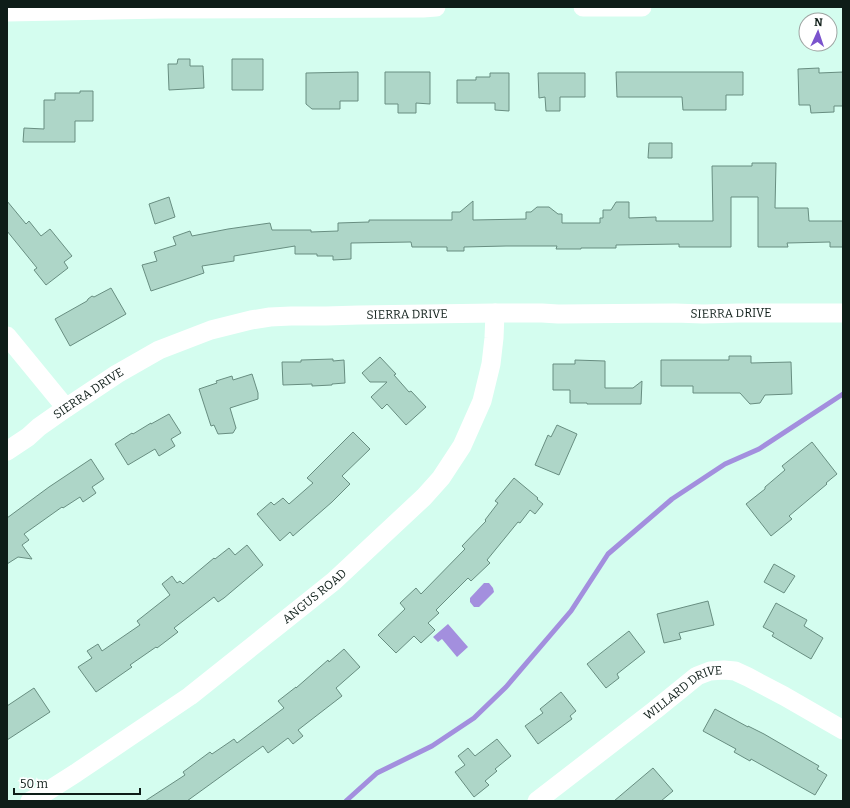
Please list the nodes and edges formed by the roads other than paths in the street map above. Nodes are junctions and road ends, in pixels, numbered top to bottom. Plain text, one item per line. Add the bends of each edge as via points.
1 (436, 7) edge
2 (583, 7) edge
3 (642, 7) edge
4 (7, 12) edge
5 (495, 313) junction
6 (843, 313) edge
7 (7, 336) edge
8 (66, 408) junction
9 (7, 451) edge
10 (843, 730) edge
11 (558, 795) edge
12 (30, 801) edge
13 (537, 801) edge

1 - 4 street
2 - 3 street
5 - 6 street, SIERRA DRIVE
5 - 8 street, SIERRA DRIVE via 360,314 251,320 212,330 158,350 116,374
5 - 12 street, ANGUS ROAD via 491,364 482,401 462,446 441,478 424,497 334,581 190,696
7 - 8 street
8 - 9 street, SIERRA DRIVE
10 - 11 street, WILLARD DRIVE via 735,671 710,671 697,676 655,710
11 - 13 street, WILLARD DRIVE

